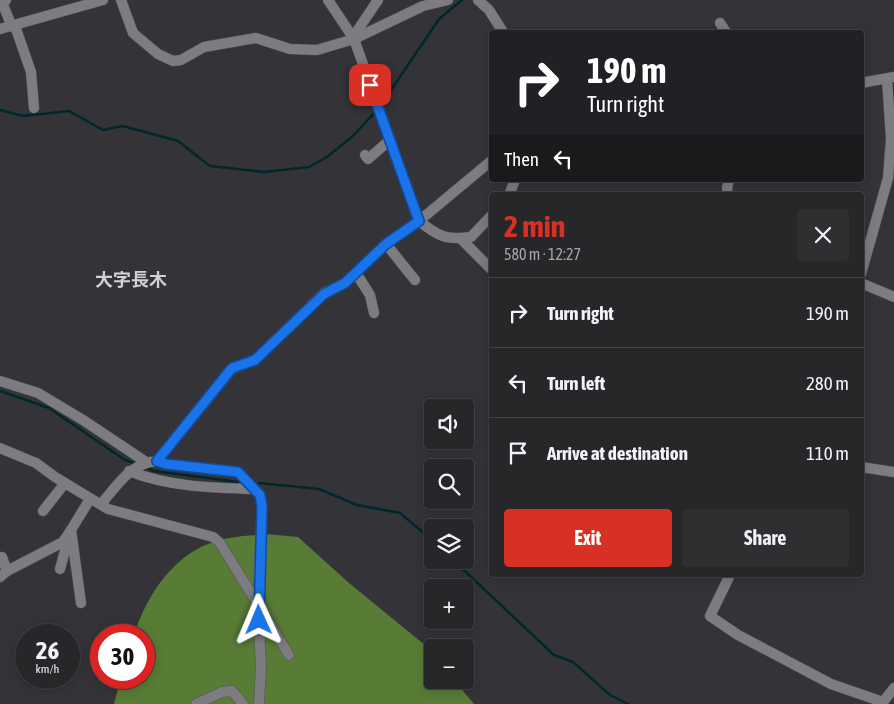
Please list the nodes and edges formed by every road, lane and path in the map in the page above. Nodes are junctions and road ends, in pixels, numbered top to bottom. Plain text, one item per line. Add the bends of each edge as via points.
1 (6, 0) edge
2 (103, 0) edge
3 (121, 0) edge
4 (328, 0) edge
5 (378, 0) edge
6 (448, 0) edge
7 (478, 0) edge
8 (720, 23) dead end
9 (13, 26) junction
10 (0, 29) edge
11 (503, 30) edge
12 (725, 30) edge
13 (353, 38) junction
14 (891, 78) edge
15 (864, 82) edge
16 (34, 108) dead end
17 (390, 140) junction
18 (365, 155) dead end
19 (489, 163) edge
20 (489, 218) edge
21 (419, 221) junction
22 (460, 238) junction
23 (386, 244) junction
24 (864, 263) edge
25 (489, 267) edge
26 (356, 273) junction
27 (415, 280) dead end
28 (864, 284) edge
29 (894, 297) edge
30 (374, 313) dead end
31 (0, 381) edge
32 (1, 451) edge
33 (157, 461) junction
34 (145, 462) junction
35 (864, 468) edge
36 (131, 470) junction
37 (894, 472) edge
38 (65, 483) junction
39 (255, 489) junction
40 (90, 499) junction
41 (101, 504) junction
42 (43, 512) dead end
43 (71, 530) junction
44 (3, 567) edge
45 (60, 569) dead end
46 (729, 577) edge
47 (81, 602) dead end
48 (258, 604) junction
49 (289, 655) dead end
50 (894, 688) edge
51 (196, 704) edge
52 (243, 704) edge
53 (258, 704) edge

1 - 9 street via 2,2
2 - 9 street
3 - 13 street via 133,33 158,54 173,61 204,47 256,38 304,52
4 - 13 street
5 - 13 street
6 - 13 street via 423,6
7 - 11 street
8 - 12 street
9 - 10 street
9 - 16 street via 31,72
13 - 17 street
14 - 15 street
14 - 24 street via 888,178
17 - 18 street via 368,159
17 - 21 street
19 - 21 street
20 - 22 street via 471,237
21 - 22 street via 450,240
21 - 23 street
22 - 25 street
23 - 26 street
23 - 27 street
26 - 30 street via 370,295
26 - 33 street via 324,294 255,360 232,368
28 - 29 street
31 - 34 street via 38,394
32 - 38 street via 36,463
33 - 34 street
33 - 39 street via 238,472
34 - 36 street
35 - 37 street
36 - 39 street via 156,480 210,488
36 - 41 street
38 - 40 street
38 - 42 street
39 - 48 street via 262,507
40 - 41 street
40 - 43 street
41 - 48 street via 108,510 212,537 220,543
43 - 44 street via 62,542
43 - 45 street
43 - 47 street
46 - 50 street via 710,616 738,635 830,684 883,702
48 - 49 street
48 - 53 street via 261,667
51 - 52 street via 232,691

